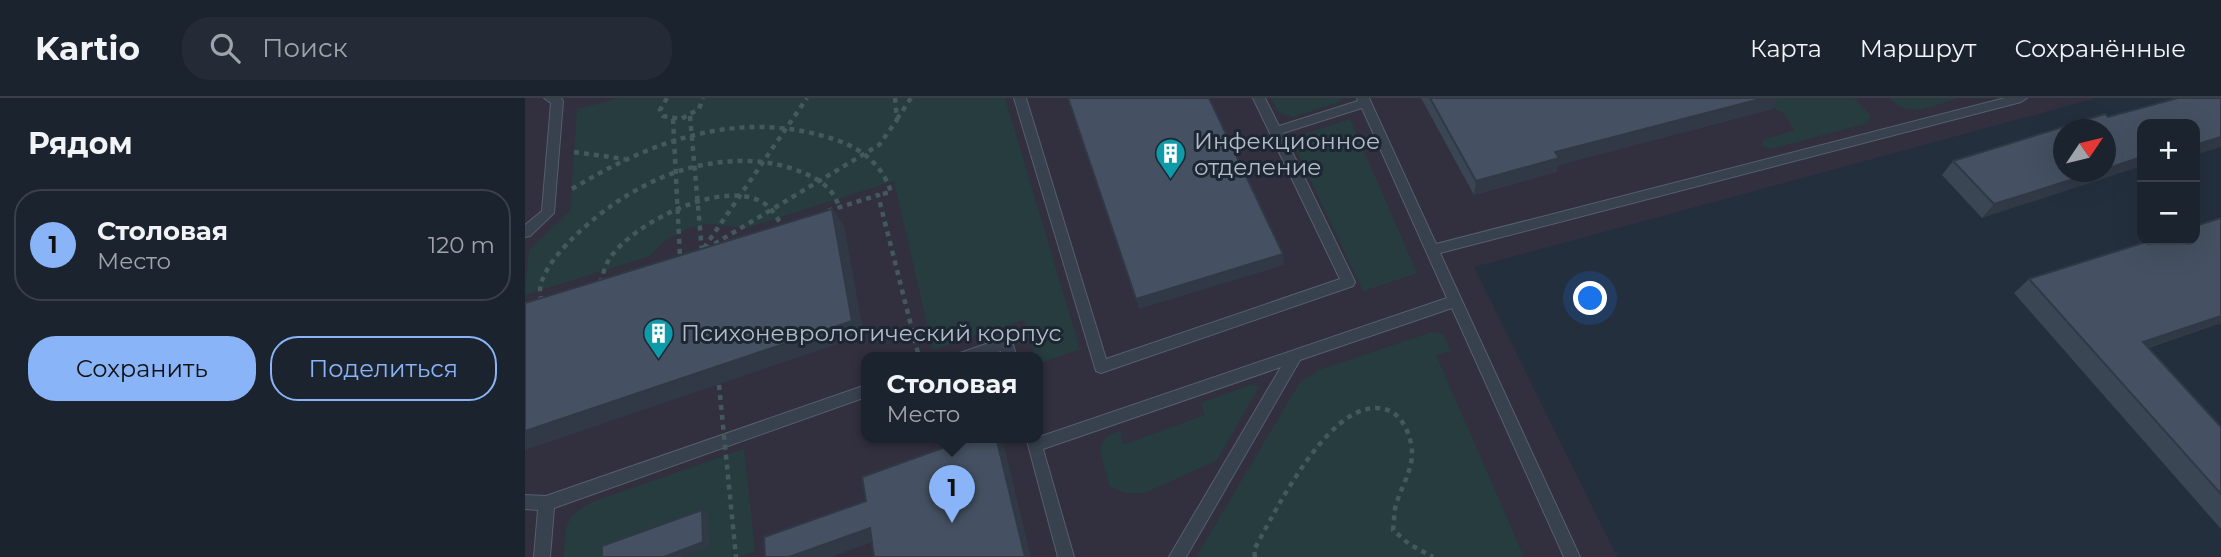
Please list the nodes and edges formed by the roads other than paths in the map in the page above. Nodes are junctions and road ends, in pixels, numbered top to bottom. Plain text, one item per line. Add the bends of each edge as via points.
1 (550, 98) edge
2 (1020, 98) edge
3 (1259, 98) edge
4 (2021, 98) edge
5 (1364, 100) edge
6 (1276, 131) junction
7 (525, 232) edge
8 (1432, 250) junction
9 (1455, 302) junction
10 (980, 352) edge
11 (1009, 352) edge
12 (1295, 356) junction
13 (861, 393) edge
14 (1043, 438) edge
15 (1035, 443) edge
16 (525, 502) edge
17 (546, 503) junction
18 (543, 557) edge
19 (1066, 557) edge
20 (1177, 557) edge
21 (1572, 557) edge

1 - 7 lane via 557,101 548,213
2 - 6 lane via 1101,367 1348,282
3 - 6 lane
4 - 8 lane
5 - 6 lane
5 - 8 lane
8 - 9 lane
9 - 12 lane
9 - 21 lane
10 - 11 lane via 1006,343
12 - 14 lane
12 - 20 lane
13 - 17 lane
15 - 19 lane
16 - 17 lane
17 - 18 lane

